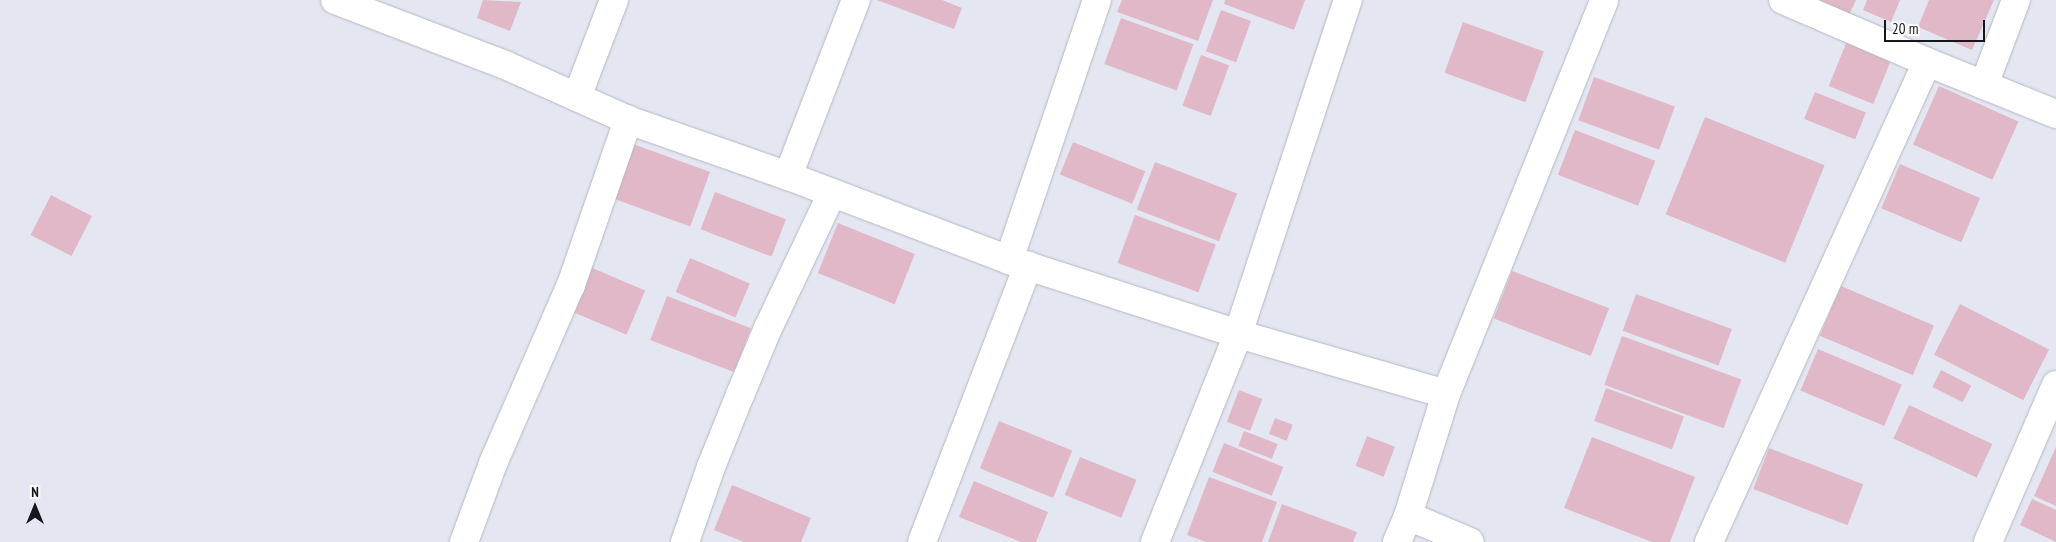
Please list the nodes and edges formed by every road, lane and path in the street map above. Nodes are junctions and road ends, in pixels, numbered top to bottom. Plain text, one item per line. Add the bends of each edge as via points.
1 (335, 0) edge
2 (614, 0) edge
3 (856, 0) edge
4 (1097, 0) edge
5 (1348, 0) edge
6 (1604, 0) edge
7 (1783, 0) edge
8 (2016, 0) edge
9 (368, 6) edge
10 (1927, 62) junction
11 (1984, 85) junction
12 (577, 97) junction
13 (2056, 114) edge
14 (628, 120) junction
15 (788, 176) junction
16 (832, 193) junction
17 (1018, 263) junction
18 (1238, 334) junction
19 (2056, 385) edge
20 (1446, 394) junction
21 (1408, 516) junction
22 (464, 542) edge
23 (685, 542) edge
24 (922, 542) edge
25 (1155, 542) edge
26 (1397, 542) edge
27 (1470, 542) edge
28 (1709, 542) edge
29 (1988, 542) edge

1 - 9 street
2 - 12 street
3 - 15 street
4 - 17 street
5 - 18 street
6 - 20 street
7 - 10 street
8 - 11 street
9 - 12 street
10 - 11 street
10 - 28 street
11 - 13 street
12 - 14 street
14 - 15 street
14 - 22 street via 571,285 494,461
15 - 16 street
16 - 17 street
16 - 23 street via 758,353 711,467
17 - 18 street
17 - 24 street
18 - 20 street
18 - 25 street
19 - 29 street
20 - 21 street
21 - 26 street
21 - 27 street

